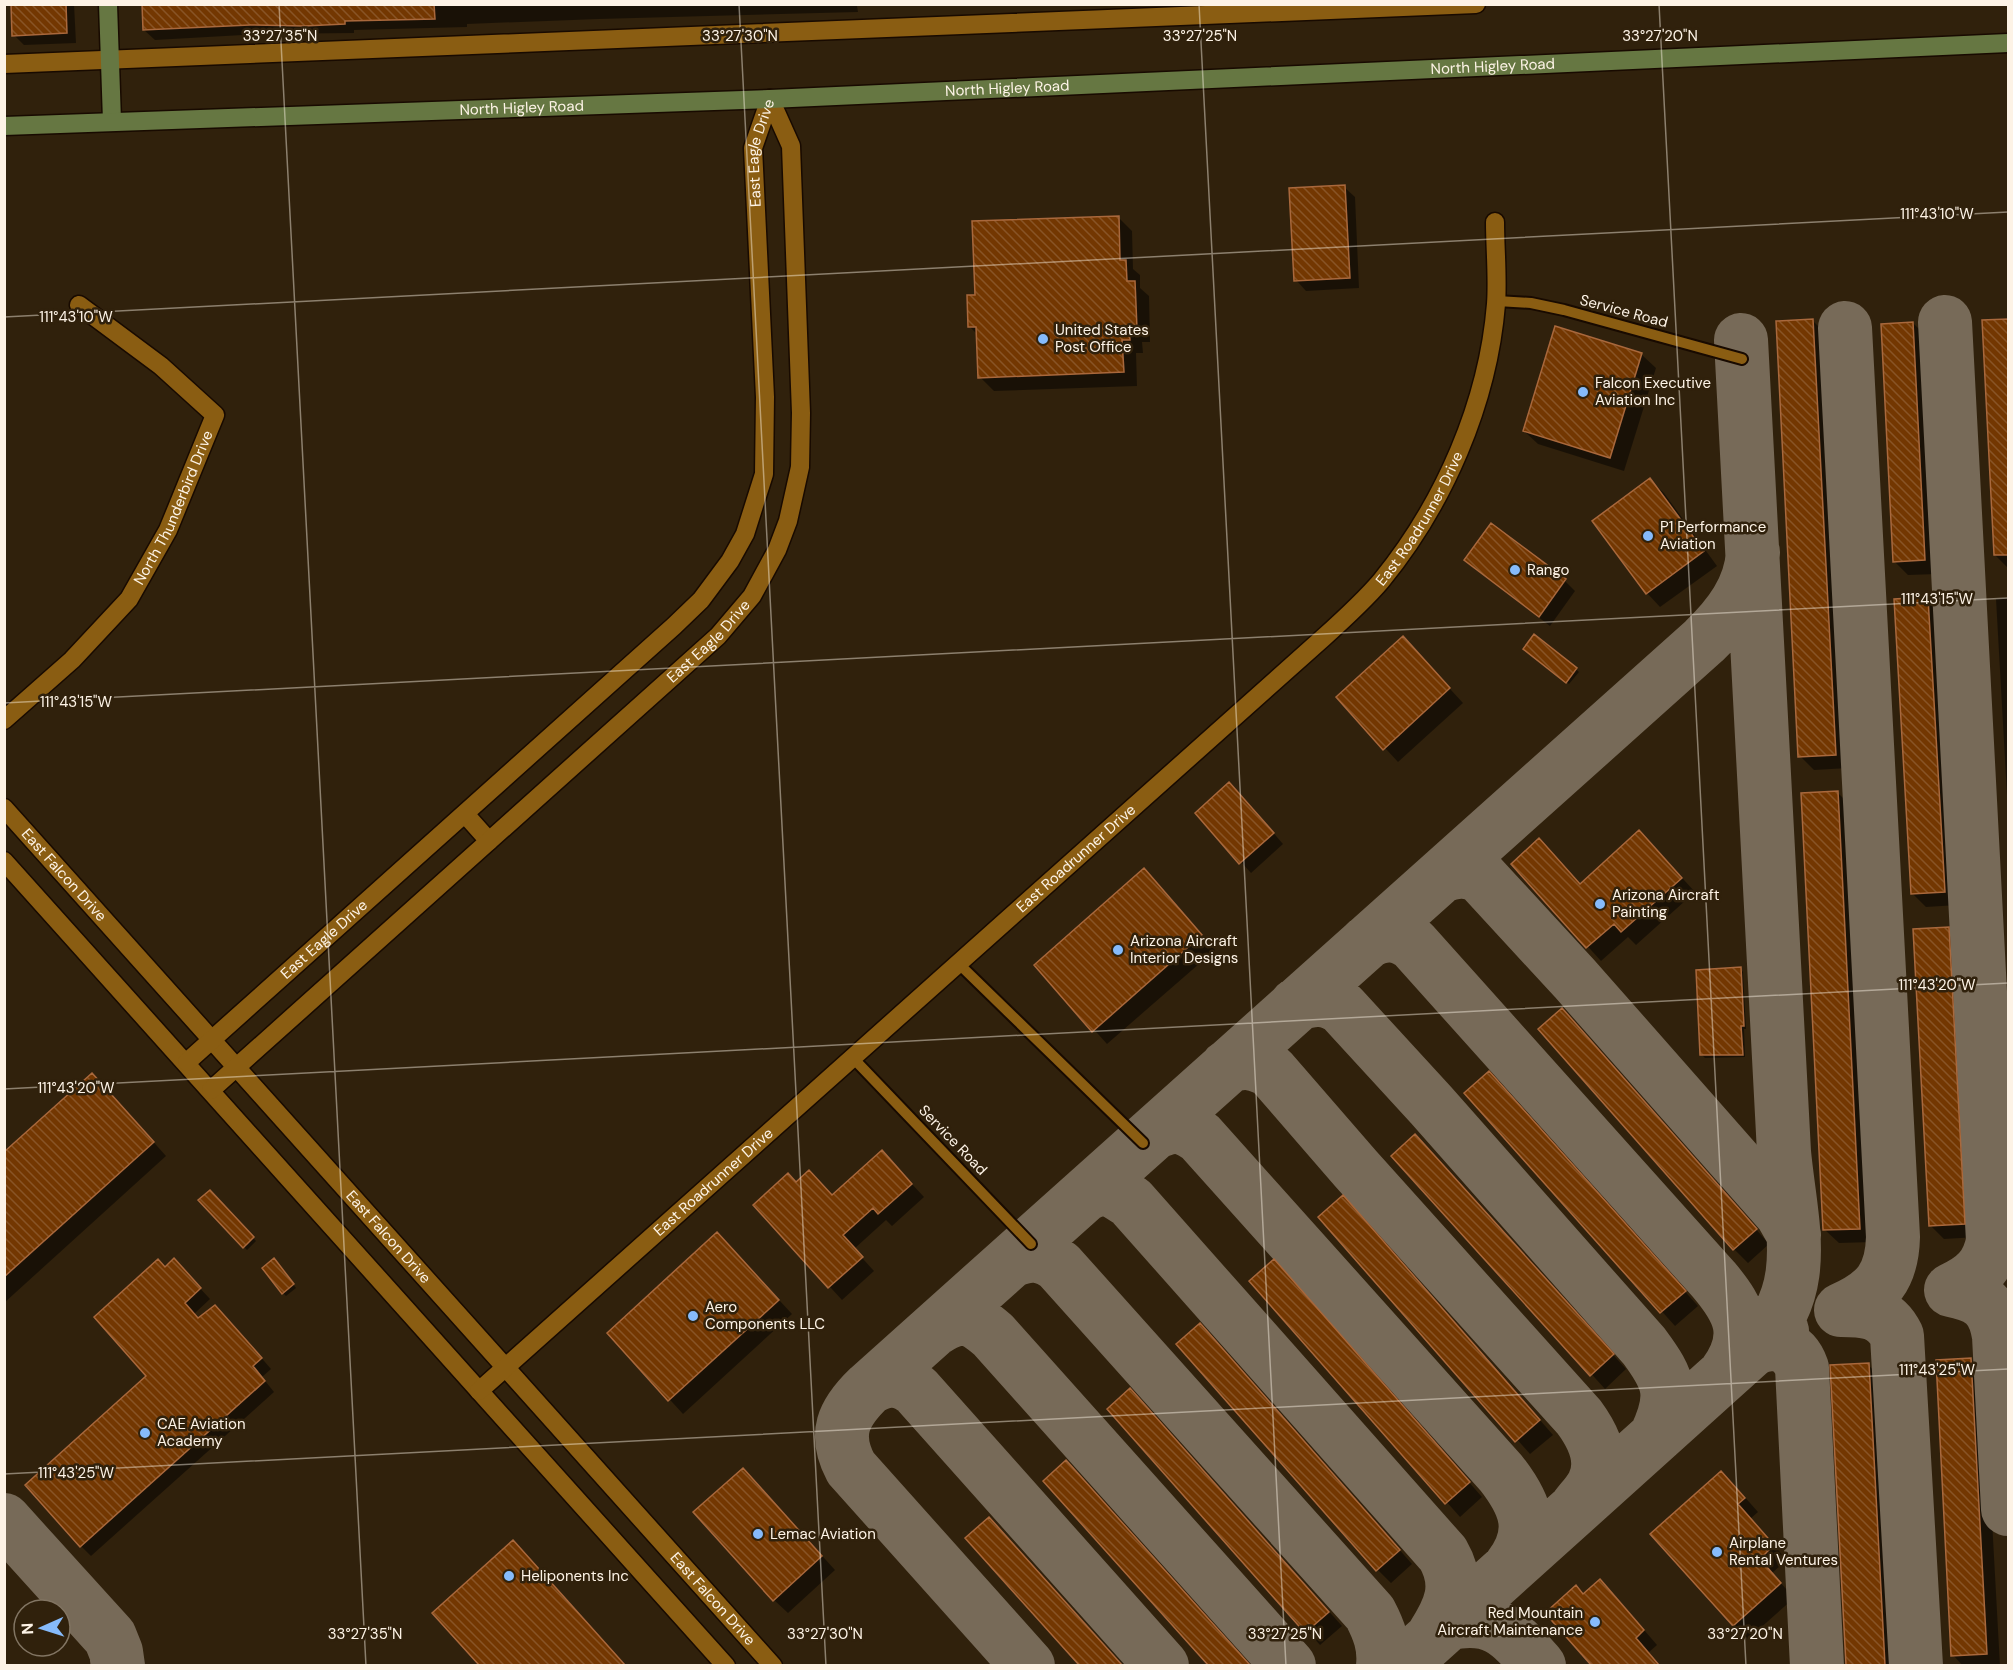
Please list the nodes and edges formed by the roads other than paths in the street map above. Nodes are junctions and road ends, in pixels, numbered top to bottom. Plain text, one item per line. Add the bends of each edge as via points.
1 (108, 4) edge
2 (1476, 4) edge
3 (2008, 43) edge
4 (111, 60) junction
5 (4, 64) edge
6 (770, 99) junction
7 (112, 121) junction
8 (4, 126) edge
9 (1495, 222) dead end
10 (1497, 301) junction
11 (79, 304) dead end
12 (1742, 359) dead end
13 (4, 720) edge
14 (4, 808) edge
15 (465, 814) junction
16 (489, 841) junction
17 (4, 861) edge
18 (959, 964) junction
19 (213, 1039) junction
20 (853, 1058) junction
21 (187, 1062) junction
22 (237, 1066) junction
23 (211, 1090) junction
24 (1143, 1143) dead end
25 (1031, 1244) dead end
26 (506, 1367) junction
27 (479, 1391) junction
28 (726, 1665) edge
29 (773, 1665) edge

1 - 4 main road
2 - 4 street
3 - 6 main road, North Higley Road
4 - 5 street
4 - 7 main road
6 - 7 main road, North Higley Road
6 - 15 street, East Eagle Drive via 753,148 765,397 764,474 745,534 701,600
6 - 16 street, East Eagle Drive via 791,146 802,440 788,521 752,596 718,636
7 - 8 main road, North Higley Road
9 - 10 street, East Roadrunner Drive
10 - 12 lane, Service Road via 1564,310
10 - 18 street, East Roadrunner Drive via 1488,364 1452,468 1433,507 1380,582 1323,639
11 - 13 street, North Thunderbird Drive via 161,366 215,415 168,530 129,599 72,660
14 - 19 street, East Falcon Drive
15 - 16 street
15 - 19 street, East Eagle Drive
16 - 22 street, East Eagle Drive
17 - 21 street
18 - 20 street, East Roadrunner Drive
18 - 24 lane
19 - 21 street, East Eagle Drive
19 - 22 street, East Falcon Drive
20 - 25 lane, Service Road
20 - 26 street, East Roadrunner Drive
21 - 23 street
22 - 23 street, East Eagle Drive
22 - 26 street, East Falcon Drive
23 - 27 street
26 - 27 street, East Roadrunner Drive
26 - 29 street, East Falcon Drive
27 - 28 street

